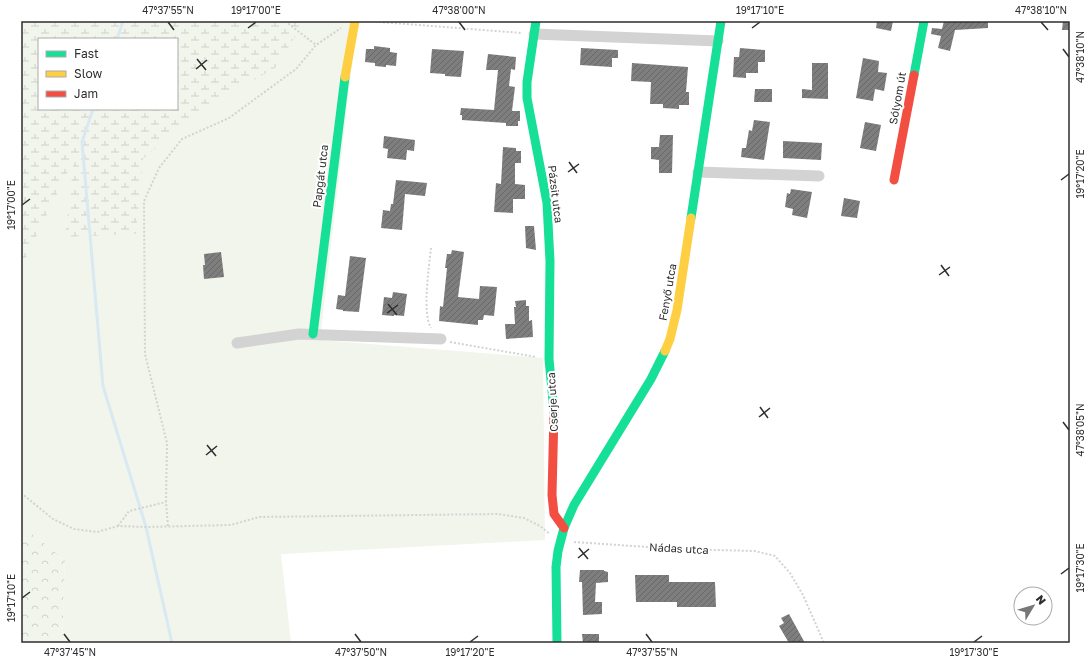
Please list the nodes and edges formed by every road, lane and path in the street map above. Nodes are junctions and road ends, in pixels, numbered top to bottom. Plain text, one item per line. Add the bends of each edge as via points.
1 (285, 21) edge
2 (366, 21) edge
3 (536, 21) edge
4 (721, 21) edge
5 (924, 21) edge
6 (350, 23) edge
7 (534, 34) junction
8 (718, 40) junction
9 (316, 45) junction
10 (698, 172) junction
11 (819, 176) dead end
12 (894, 180) dead end
13 (431, 248) dead end
14 (312, 334) junction
15 (441, 340) junction
16 (237, 342) dead end
17 (549, 359) junction
18 (21, 493) edge
19 (166, 502) junction
20 (118, 526) junction
21 (168, 526) junction
22 (564, 528) junction
23 (560, 542) junction
24 (557, 643) edge
25 (824, 643) edge

1 - 9 path
2 - 7 path
3 - 7 street, Pázsit utca
4 - 8 street, Fenyő utca
5 - 12 street, Sólyom út
6 - 9 path
6 - 14 street, Papgát utca
7 - 8 street
7 - 17 street, Pázsit utca via 527,98 547,203 550,261
8 - 10 street, Fenyő utca
9 - 19 path via 296,68 228,118 182,139 159,168 144,201 145,354 167,443
10 - 11 street
10 - 22 street, Fenyő utca via 670,340 651,379 574,505
13 - 15 path via 428,324
14 - 15 street
14 - 16 street
15 - 17 path, Cserje utca
17 - 22 street, Cserje utca via 554,410 552,495 554,514
18 - 20 path via 53,519 74,528 97,532
19 - 20 path via 129,511
19 - 21 path
20 - 21 path
21 - 23 path via 232,525 259,517 498,514 524,518 540,526
22 - 23 street, Fenyő utca
23 - 24 street, Fenyő utca via 556,567
23 - 25 path, Nádas utca via 677,550 755,551 775,556 790,573 803,595

